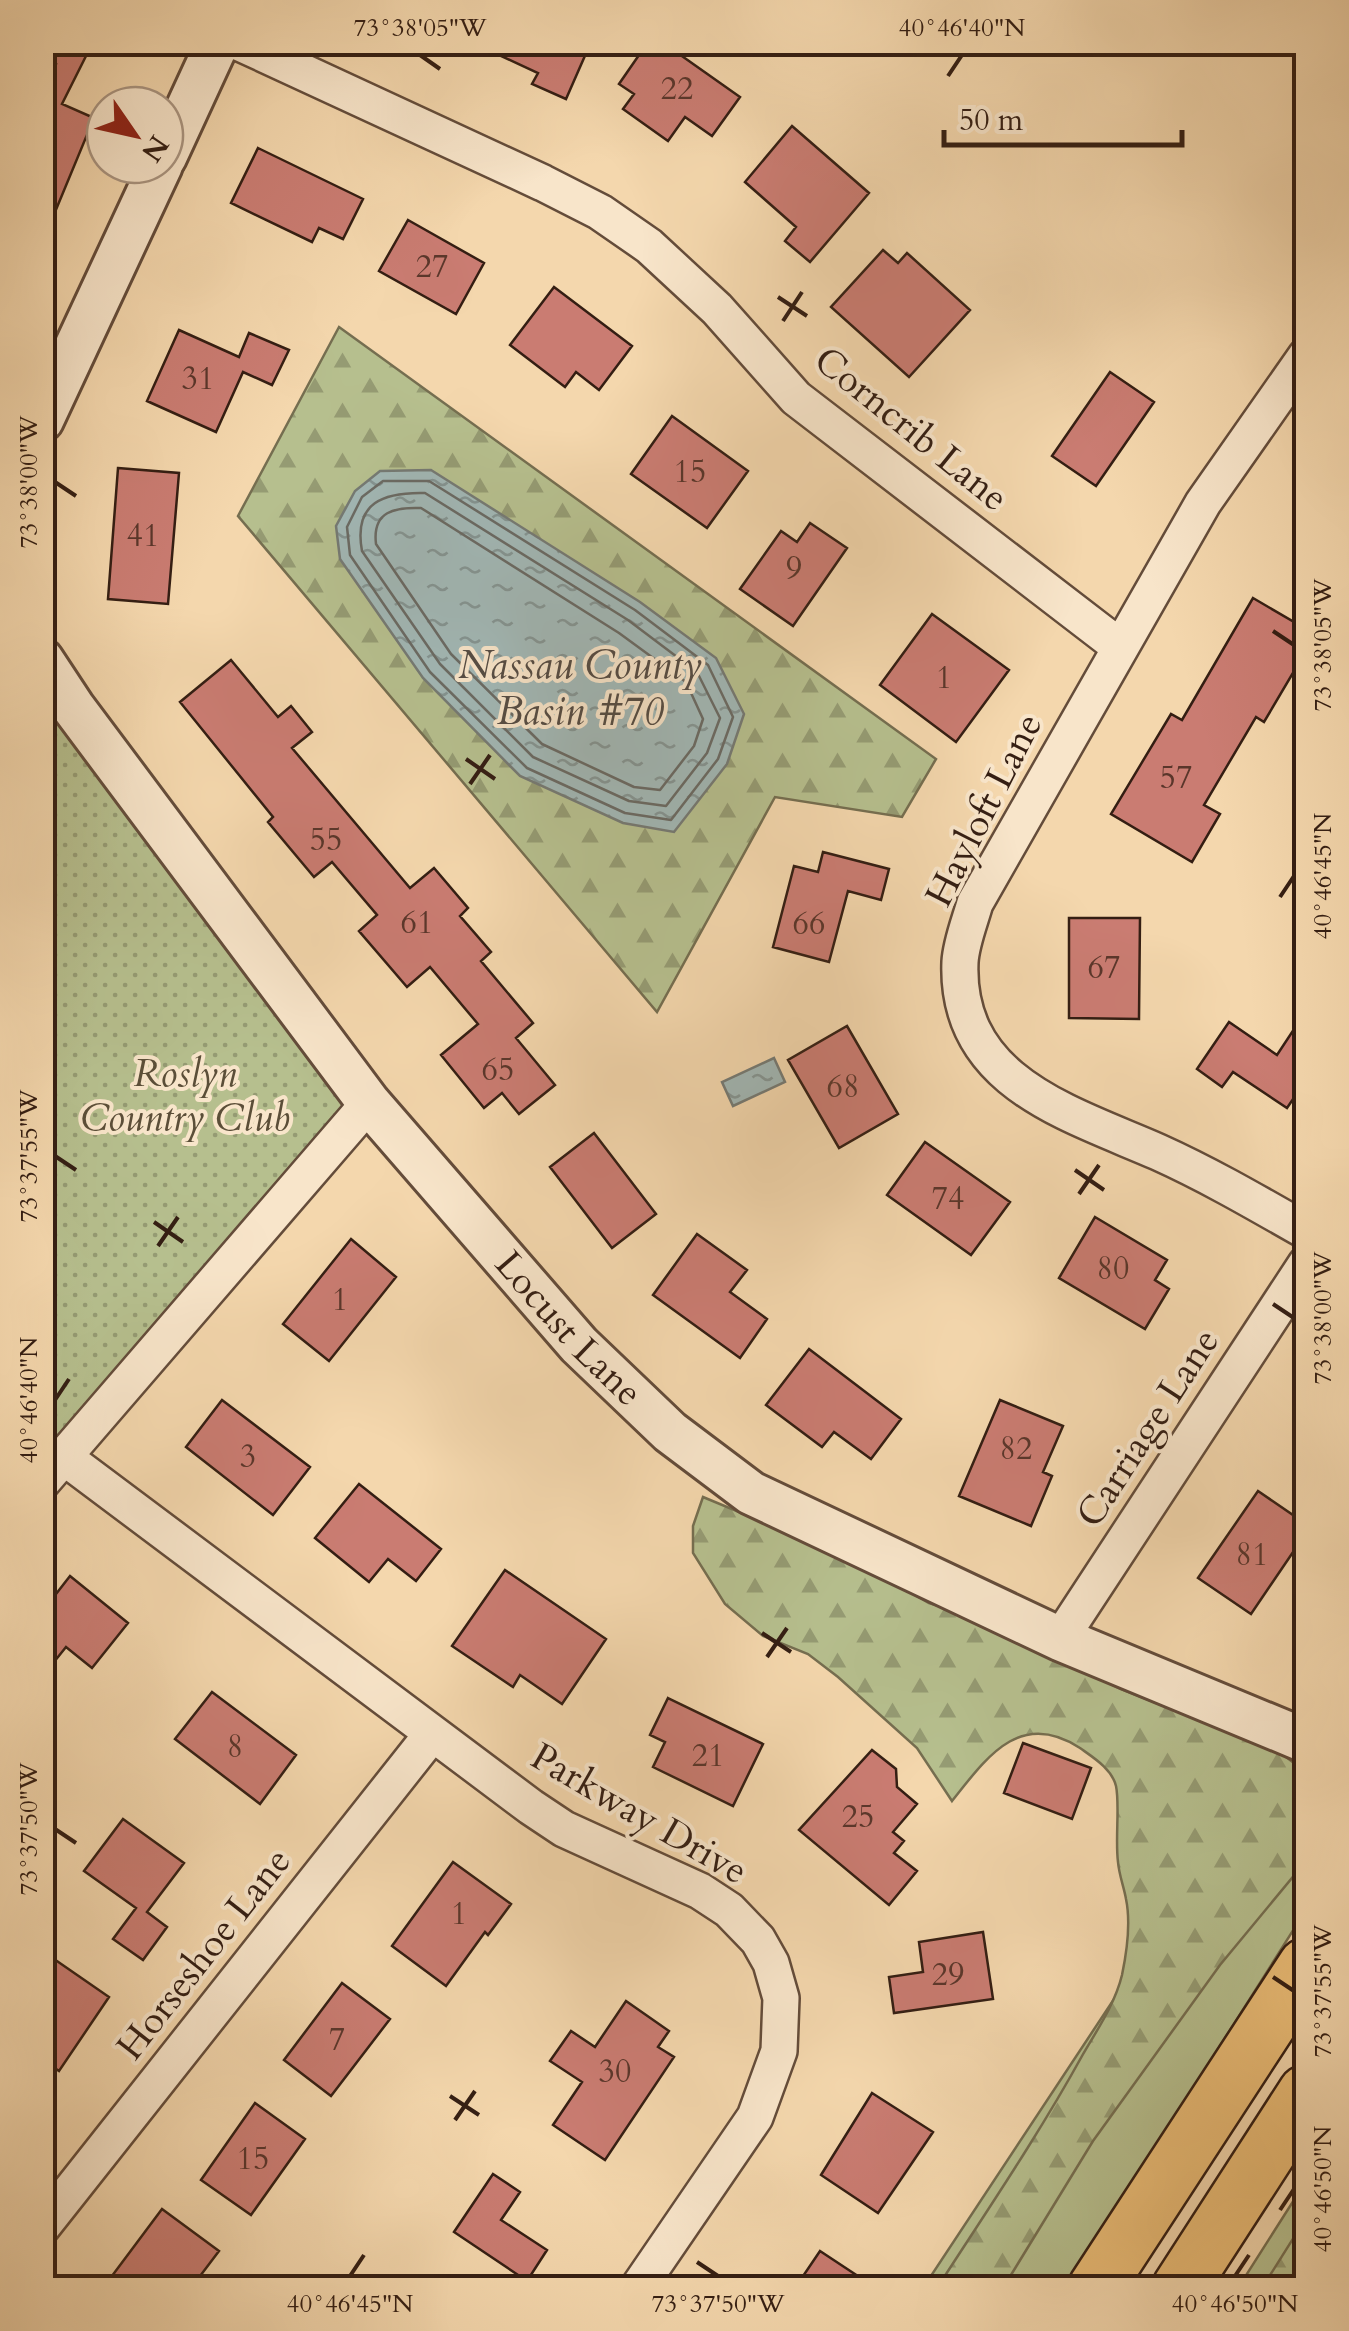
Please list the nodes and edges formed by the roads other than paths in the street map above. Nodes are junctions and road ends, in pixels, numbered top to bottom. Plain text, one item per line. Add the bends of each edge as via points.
1 (218, 42) edge
2 (238, 42) edge
3 (185, 114) edge
4 (152, 185) edge
5 (1306, 356) edge
6 (42, 420) edge
7 (1120, 647) junction
8 (42, 660) edge
9 (370, 1103) junction
10 (1306, 1231) edge
11 (1306, 1264) edge
12 (53, 1470) edge
13 (1060, 1639) junction
14 (432, 1734) junction
15 (1306, 1741) edge
16 (1306, 1966) edge
17 (1306, 2093) edge
18 (42, 2226) edge
19 (638, 2288) edge
20 (1096, 2288) edge
21 (1180, 2288) edge

1 - 3 street
2 - 7 street, Corncrib Lane via 600,212 649,246 717,309 796,398
4 - 6 street
5 - 7 street, Hayloft Lane via 1203,503
7 - 10 street, Hayloft Lane via 976,903 960,961 966,1018 989,1060 1034,1097 1195,1168
8 - 9 street, Locust Lane
9 - 12 street
9 - 13 street, Locust Lane via 579,1345 670,1432 751,1493
11 - 13 street, Carriage Lane
12 - 14 street, Parkway Drive
13 - 15 street, Locust Lane
14 - 18 street, Horseshoe Lane
14 - 19 street, Parkway Drive via 564,1829 730,1910 771,1963 782,1998 779,2051 755,2117
16 - 20 highway
17 - 21 highway

